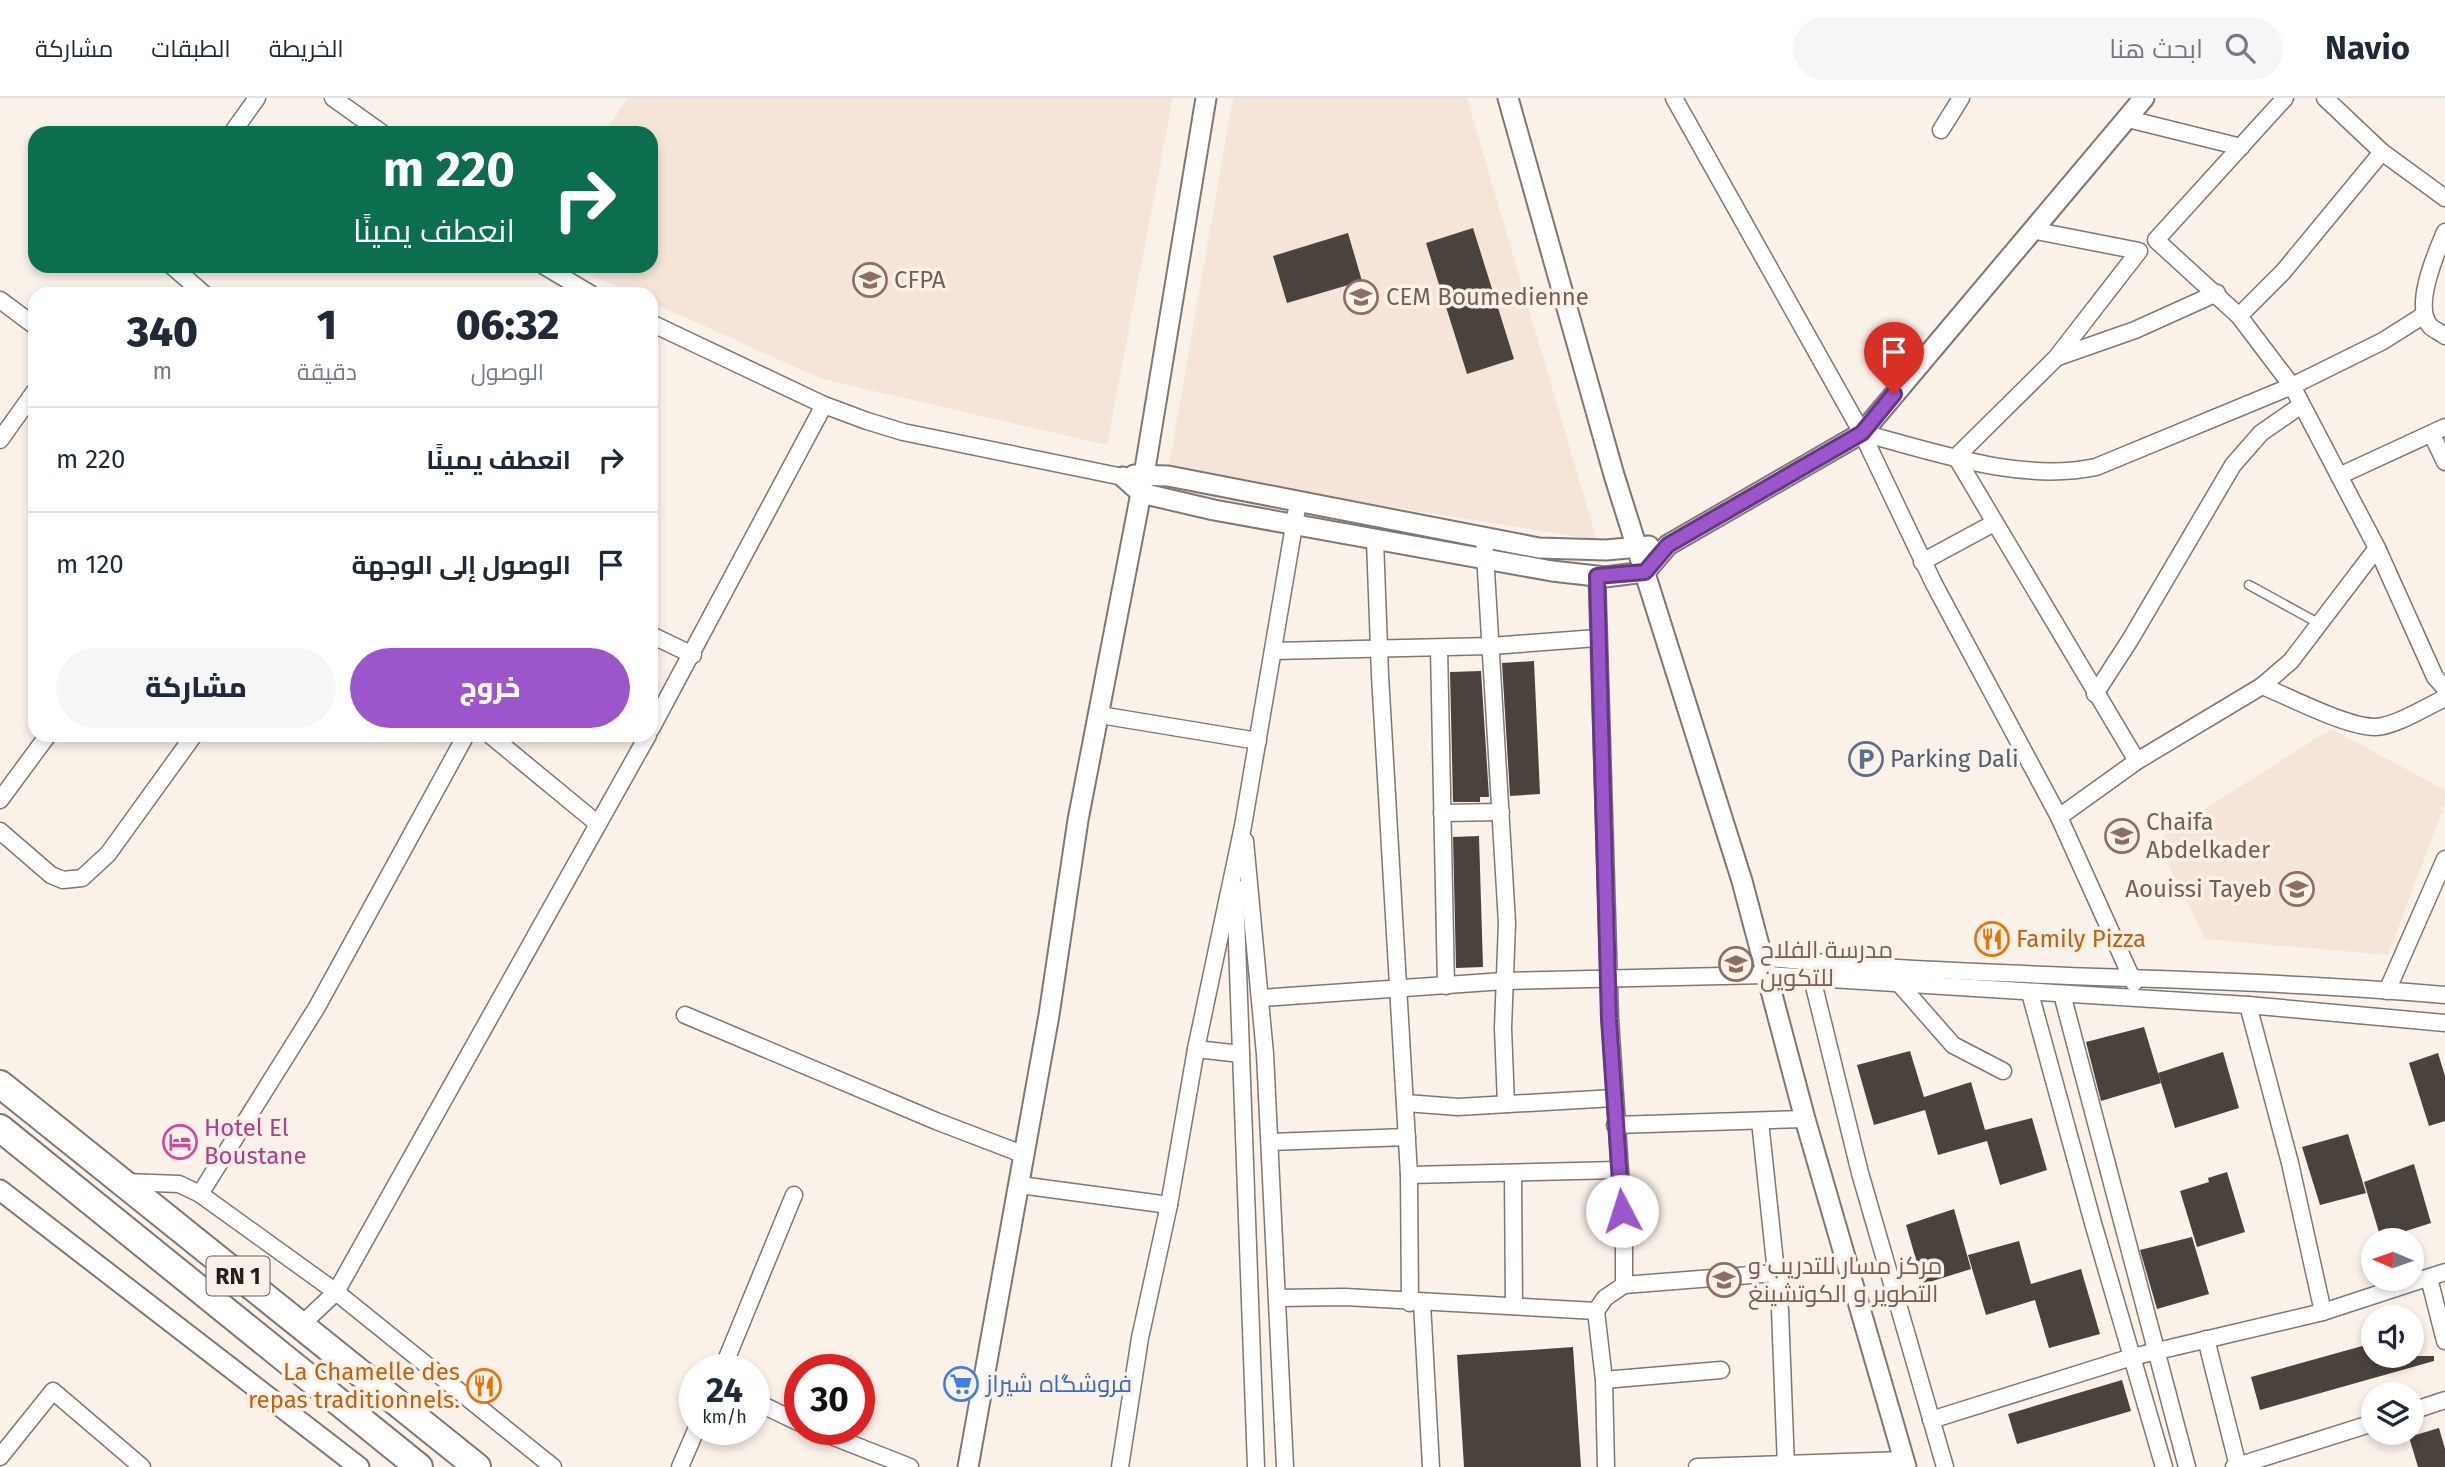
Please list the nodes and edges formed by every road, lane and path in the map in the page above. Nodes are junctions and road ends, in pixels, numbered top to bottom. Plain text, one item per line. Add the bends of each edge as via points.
1 (257, 98) edge
2 (333, 98) edge
3 (1206, 98) edge
4 (1508, 98) edge
5 (1674, 98) edge
6 (1961, 98) edge
7 (2144, 98) edge
8 (2285, 98) edge
9 (2325, 98) edge
10 (2128, 119) junction
11 (237, 126) edge
12 (372, 126) edge
13 (1941, 130) dead end
14 (2241, 147) junction
15 (2382, 152) junction
16 (2445, 198) edge
17 (2032, 230) junction
18 (2445, 232) edge
19 (2156, 240) junction
20 (2139, 251) junction
21 (180, 273) edge
22 (555, 273) edge
23 (196, 287) edge
24 (578, 287) edge
25 (2217, 293) junction
26 (0, 300) edge
27 (2424, 315) junction
28 (2239, 316) junction
29 (28, 321) edge
30 (658, 326) edge
31 (2445, 336) edge
32 (2056, 358) junction
33 (2292, 387) junction
34 (28, 401) edge
35 (824, 405) junction
36 (2300, 407) junction
37 (2439, 431) edge
38 (1862, 433) junction
39 (0, 440) edge
40 (1956, 457) junction
41 (2445, 462) edge
42 (2339, 475) junction
43 (1123, 477) joint
44 (1143, 483) junction
45 (1298, 502) junction
46 (1994, 523) junction
47 (1293, 525) junction
48 (1484, 537) junction
49 (1375, 540) junction
50 (1668, 545) junction
51 (1637, 546) junction
52 (2377, 548) junction
53 (1486, 559) junction
54 (1922, 562) junction
55 (1645, 572) junction
56 (1597, 576) junction
57 (2249, 585) dead end
58 (2320, 624) junction
59 (658, 638) edge
60 (1597, 638) junction
61 (1491, 646) junction
62 (1439, 648) junction
63 (1379, 649) junction
64 (1273, 651) junction
65 (693, 654) junction
66 (2262, 686) junction
67 (2445, 688) edge
68 (2095, 694) junction
69 (2445, 698) edge
70 (1100, 715) junction
71 (658, 716) edge
72 (1258, 741) junction
73 (43, 742) edge
74 (189, 742) edge
75 (462, 742) edge
76 (498, 742) edge
77 (644, 742) edge
78 (2137, 761) junction
79 (0, 800) edge
80 (1501, 812) junction
81 (1442, 813) junction
82 (2059, 817) junction
83 (598, 824) junction
84 (1243, 826) junction
85 (0, 831) edge
86 (2445, 859) edge
87 (1235, 863) junction
88 (1763, 966) junction
89 (1892, 967) junction
90 (2134, 976) junction
91 (1609, 978) junction
92 (1812, 978) junction
93 (1504, 981) junction
94 (1897, 984) junction
95 (1446, 986) junction
96 (1399, 989) junction
97 (2387, 991) junction
98 (2030, 993) junction
99 (2062, 994) junction
100 (2445, 995) edge
101 (1261, 998) junction
102 (2135, 999) junction
103 (2248, 1005) junction
104 (685, 1015) dead end
105 (2445, 1023) edge
106 (1196, 1049) junction
107 (1241, 1054) junction
108 (2003, 1070) dead end
109 (0, 1084) edge
110 (1614, 1098) junction
111 (1406, 1103) junction
112 (1506, 1104) junction
113 (1805, 1119) junction
114 (1760, 1121) junction
115 (1615, 1125) junction
116 (0, 1128) edge
117 (1407, 1137) junction
118 (1270, 1142) junction
119 (1025, 1155) junction
120 (1618, 1170) junction
121 (1513, 1173) junction
122 (1409, 1175) junction
123 (123, 1182) junction
124 (1020, 1185) junction
125 (0, 1191) edge
126 (200, 1194) junction
127 (794, 1195) dead end
128 (1170, 1205) junction
129 (1248, 1224) junction
130 (1273, 1224) junction
131 (2445, 1272) edge
132 (1776, 1273) junction
133 (2429, 1278) junction
134 (1624, 1285) junction
135 (336, 1293) junction
136 (1278, 1298) junction
137 (1416, 1303) junction
138 (1514, 1306) junction
139 (1596, 1311) junction
140 (2323, 1312) junction
141 (300, 1326) junction
142 (2206, 1339) junction
143 (2445, 1341) edge
144 (2157, 1353) junction
145 (729, 1354) edge
146 (2132, 1357) junction
147 (1721, 1370) dead end
148 (1604, 1380) junction
149 (2445, 1400) edge
150 (2424, 1407) edge
151 (1930, 1420) junction
152 (2361, 1427) edge
153 (690, 1445) edge
154 (854, 1445) edge
155 (0, 1457) edge
156 (1905, 1463) edge
157 (2236, 1466) edge
158 (142, 1467) edge
159 (359, 1467) edge
160 (419, 1467) edge
161 (477, 1467) edge
162 (553, 1467) edge
163 (680, 1467) edge
164 (910, 1467) edge
165 (968, 1467) edge
166 (1120, 1467) edge
167 (1256, 1467) edge
168 (1285, 1467) edge
169 (1431, 1467) edge
170 (1606, 1467) edge
171 (1697, 1467) edge
172 (1786, 1467) edge
173 (1945, 1467) edge
174 (2164, 1467) edge
175 (2187, 1467) edge

1 - 11 street
2 - 12 street
3 - 44 street
4 - 51 street
5 - 38 street
6 - 13 street
7 - 10 street
8 - 14 street
9 - 15 street
10 - 14 street
10 - 17 street
14 - 19 street
15 - 16 street
15 - 28 street via 2283,272
17 - 20 street
17 - 38 street
18 - 27 street via 2426,286
19 - 20 street
19 - 25 street
20 - 32 street
21 - 23 street
22 - 24 street
25 - 28 street
25 - 32 street via 2135,330
26 - 29 street
27 - 31 street via 2430,326
27 - 33 street
28 - 33 street
30 - 35 street
32 - 40 street
33 - 36 street
33 - 40 street via 2096,467 2069,473
34 - 39 street
35 - 43 street via 903,432
35 - 65 street
36 - 42 street
36 - 68 street via 2261,433 2233,465
37 - 41 street
37 - 42 street
38 - 40 street
38 - 50 street
38 - 54 street
40 - 46 street
42 - 52 street
43 - 44 street
44 - 45 street
44 - 47 street
44 - 70 street
45 - 47 street
45 - 48 street
46 - 54 street
46 - 68 street
47 - 49 street
47 - 64 street
48 - 51 street via 1539,548 1606,551
48 - 53 street
49 - 53 street
49 - 63 street
50 - 51 street
50 - 55 street
51 - 55 street
52 - 58 street
52 - 67 street via 2435,677
53 - 56 street
53 - 61 street
54 - 82 street
55 - 56 street
55 - 88 street via 1742,881
56 - 60 street
57 - 58 lane
58 - 66 street via 2291,661
59 - 65 street
60 - 61 street
60 - 91 street
61 - 62 street
61 - 80 street
62 - 63 street
62 - 81 street
63 - 64 street
63 - 96 street
64 - 72 street
65 - 71 street
66 - 69 street via 2335,716 2376,727
66 - 78 street
68 - 78 street
70 - 72 street
70 - 119 street via 1078,820
72 - 84 street
73 - 79 street
74 - 85 street via 108,854 82,878 63,880 51,875
75 - 126 street via 317,1007
76 - 83 street
77 - 83 street
78 - 82 street
80 - 81 street
80 - 93 street via 1507,923
81 - 95 street
82 - 90 street
83 - 135 street
84 - 87 street
84 - 101 street
86 - 97 street
87 - 106 street
87 - 107 street
88 - 89 street
88 - 91 street
88 - 92 street
88 - 113 street
89 - 90 street
89 - 94 street
90 - 97 street
90 - 102 street
91 - 93 street
91 - 110 street
92 - 94 street
92 - 151 street via 1860,1173
93 - 95 street
93 - 112 street
94 - 98 street
94 - 108 street via 1953,1045
95 - 96 street
96 - 101 street
96 - 111 street
97 - 100 street
98 - 99 street
98 - 146 street
99 - 102 street
99 - 144 street
101 - 118 street
102 - 103 street
103 - 105 street
103 - 140 street
104 - 119 street
106 - 107 street
106 - 128 street
107 - 129 street
109 - 123 highway, RN 1
110 - 112 street
110 - 115 street
111 - 112 street
111 - 117 street
113 - 114 street
113 - 156 street
114 - 115 street
114 - 132 street
115 - 120 street
116 - 160 highway, RN 1
117 - 118 street
117 - 122 street
118 - 130 street
119 - 124 street
120 - 121 street
120 - 134 street
121 - 122 street
121 - 138 street
122 - 137 street
123 - 126 street via 179,1184
123 - 141 highway, RN 1
124 - 128 street
124 - 165 street
125 - 159 street
126 - 135 street
127 - 145 street
128 - 166 street via 1140,1338
129 - 130 street
129 - 167 street
130 - 136 street
131 - 133 street
132 - 134 street
132 - 172 street
133 - 140 street
133 - 143 street
134 - 139 street
135 - 141 street
135 - 162 street
136 - 137 street
136 - 168 street
137 - 138 street
137 - 169 street
138 - 139 street
139 - 148 street
140 - 142 street
141 - 161 highway, RN 1
142 - 144 street
142 - 157 street
144 - 146 street
144 - 175 street
146 - 151 street
146 - 174 street
147 - 148 street
148 - 170 street
149 - 150 street
151 - 173 street
152 - 157 street
153 - 163 street
154 - 164 street
155 - 158 street via 53,1391
156 - 172 street
171 - 172 street

